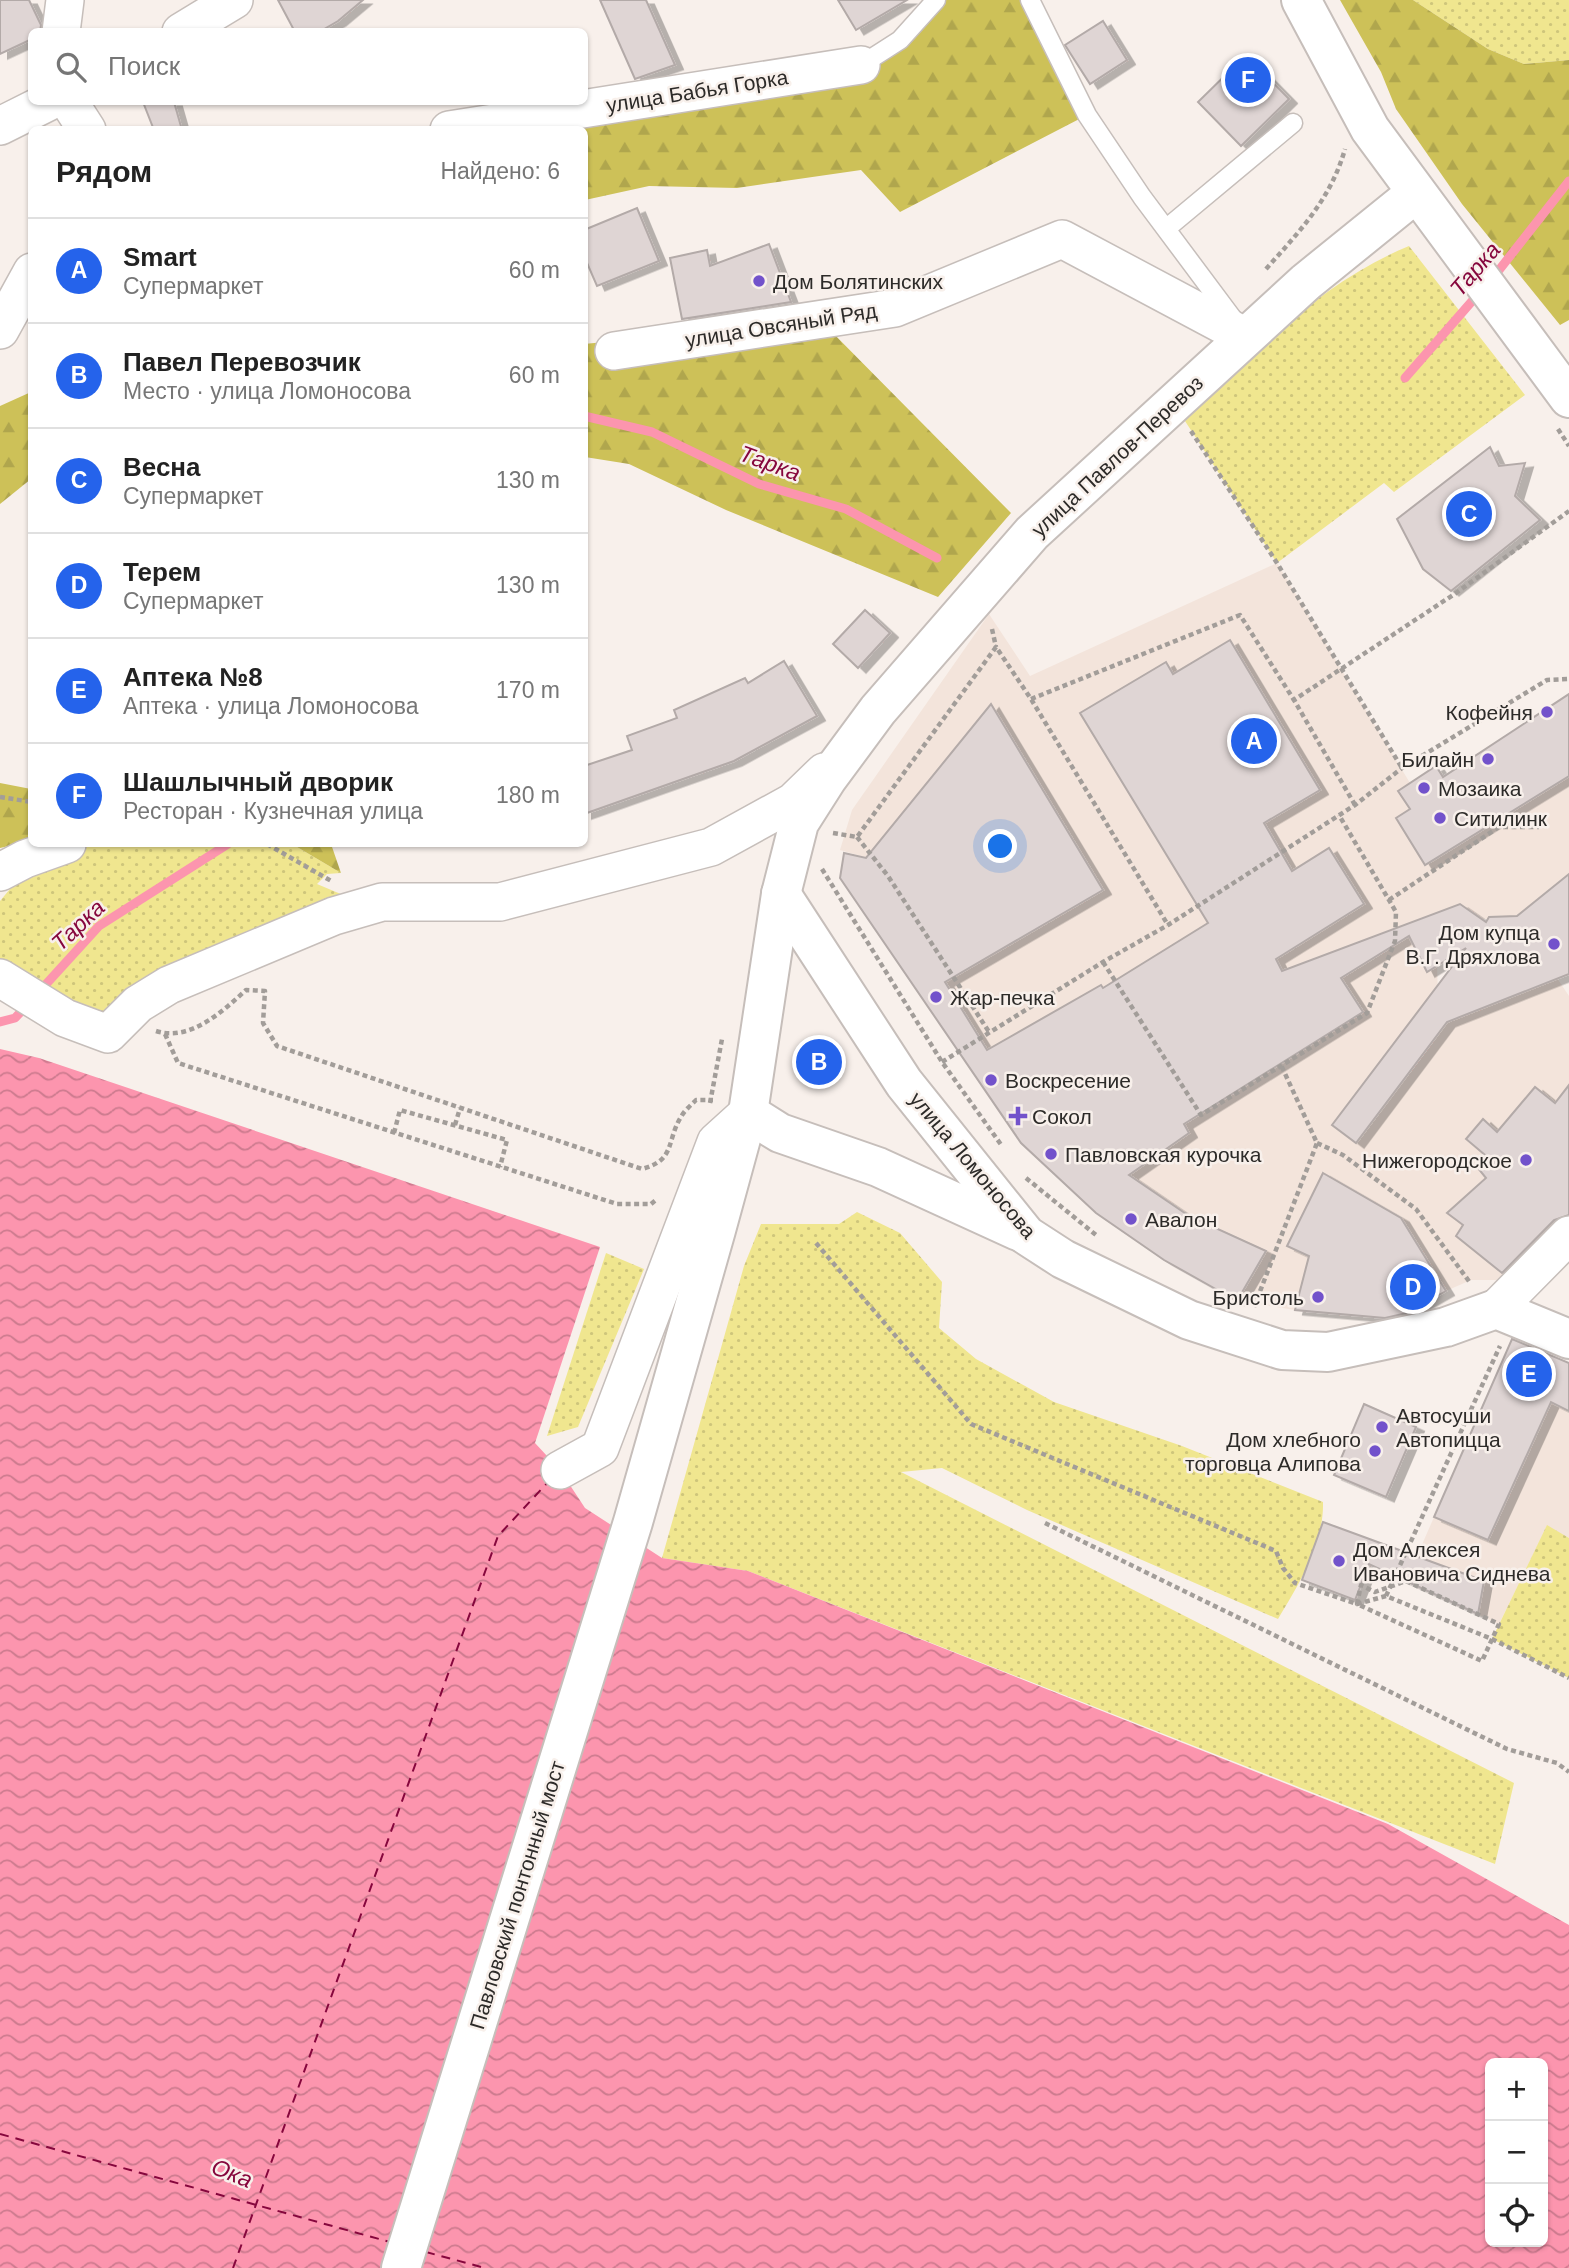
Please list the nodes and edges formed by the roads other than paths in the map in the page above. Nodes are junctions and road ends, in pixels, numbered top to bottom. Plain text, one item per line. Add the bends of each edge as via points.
1 (65, 0) edge
2 (234, 0) edge
3 (936, 0) edge
4 (1030, 0) edge
5 (1301, 0) edge
6 (62, 28) edge
7 (188, 28) edge
8 (861, 65) joint
9 (42, 105) edge
10 (71, 105) edge
11 (1293, 123) dead end
12 (0, 126) edge
13 (84, 126) edge
14 (474, 126) edge
15 (1416, 193) junction
16 (1167, 229) junction
17 (28, 279) edge
18 (0, 330) edge
19 (1246, 337) junction
20 (614, 351) dead end
21 (1560, 387) edge
22 (848, 749) junction
23 (58, 847) edge
24 (0, 872) edge
25 (781, 894) junction
26 (4, 981) edge
27 (748, 1113) junction
28 (1026, 1235) junction
29 (1569, 1235) edge
30 (1490, 1322) junction
31 (1569, 1339) edge
32 (560, 1470) dead end
33 (401, 2268) edge

1 - 6 street
2 - 7 street
3 - 8 lane via 900,40
4 - 16 lane via 1087,115
5 - 15 main road via 1370,129
8 - 14 street, улица Бабья Горка
9 - 12 street
10 - 13 street
11 - 16 lane
15 - 19 main road, улица Павлов-Перевоз
15 - 21 main road
16 - 19 lane
17 - 18 street
19 - 20 street, улица Овсяный Ряд via 1062,239 895,308
19 - 22 main road, улица Павлов-Перевоз via 1032,533
22 - 25 main road, улица Павлов-Перевоз via 799,823
22 - 26 street, улица Павлов-Перевоз via 793,802 711,847 500,902 382,902 334,916 169,985 119,1020 108,1034 65,1018
23 - 24 street
25 - 27 main road, улица Павлов-Перевоз
25 - 28 main road, улица Ломоносова via 904,1083
27 - 28 main road via 780,1133 878,1167
27 - 32 street via 716,1143 600,1448
27 - 33 main road, Павловский понтонный мост via 633,1522
28 - 30 main road, улица Ломоносова via 1144,1300 1240,1339 1282,1350 1328,1352
29 - 30 street
30 - 31 main road

